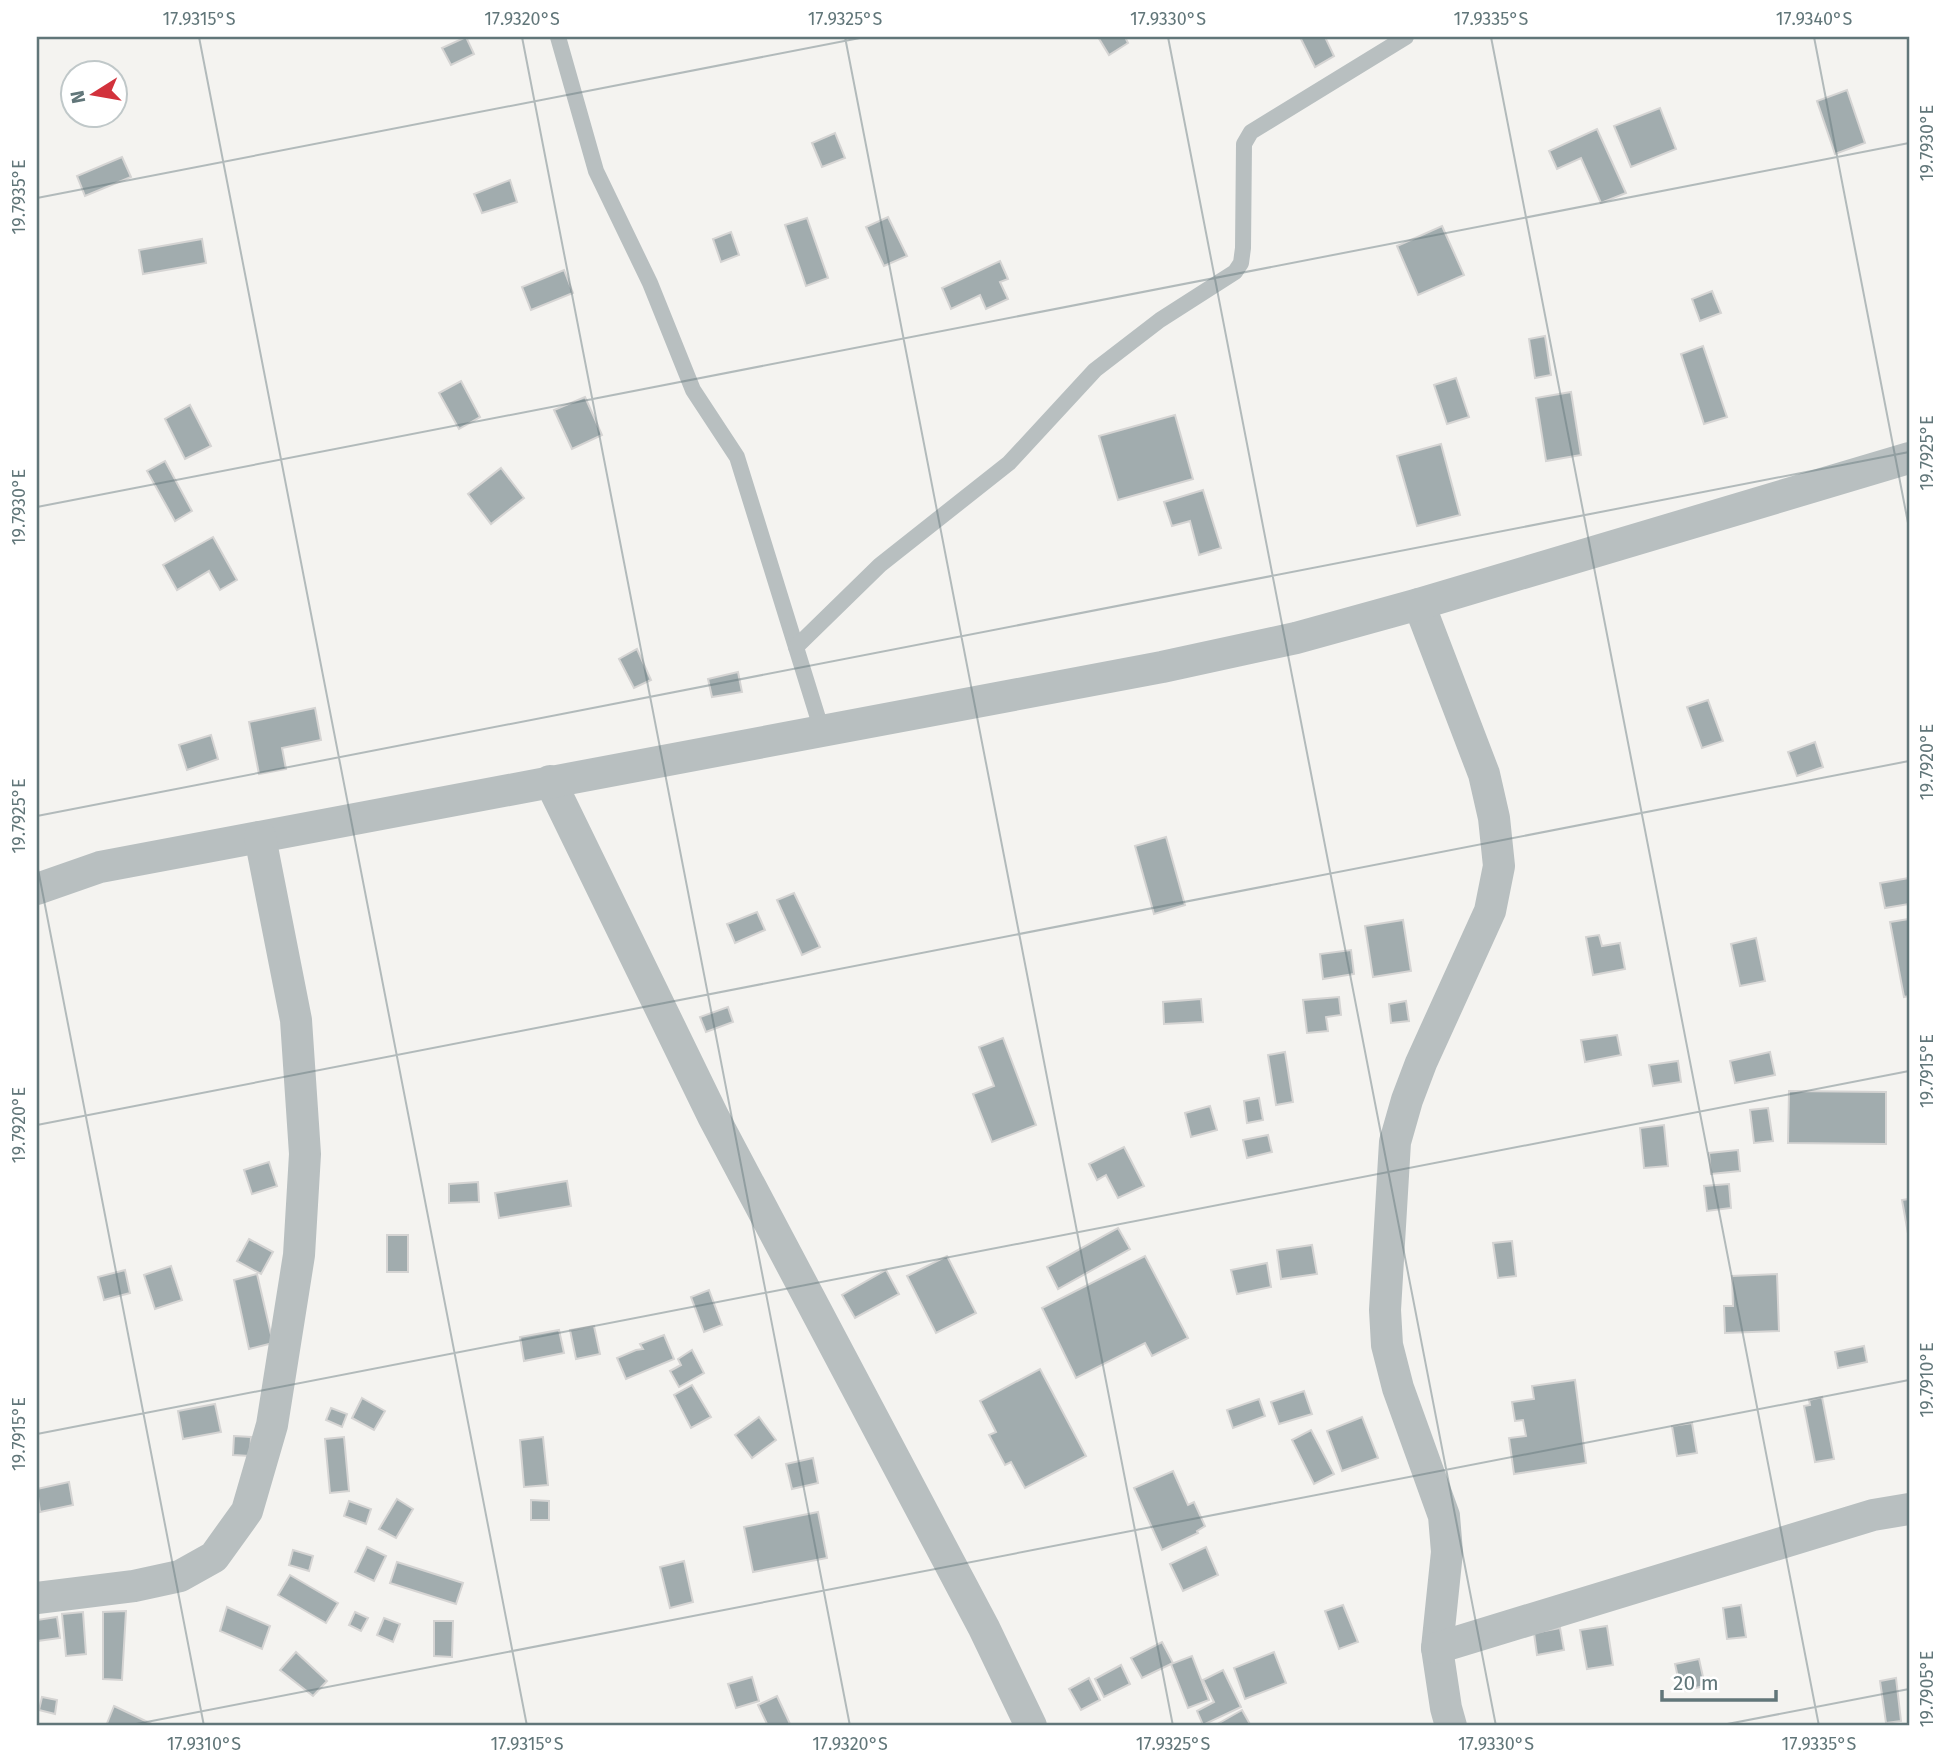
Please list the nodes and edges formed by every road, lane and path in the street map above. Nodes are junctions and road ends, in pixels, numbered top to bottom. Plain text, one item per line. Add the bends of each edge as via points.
1 (558, 37) edge
2 (1406, 37) edge
3 (1909, 458) edge
4 (1419, 604) junction
5 (796, 647) junction
6 (821, 731) junction
7 (550, 781) junction
8 (260, 837) junction
9 (37, 889) edge
10 (1909, 1509) edge
11 (37, 1598) edge
12 (1437, 1648) junction
13 (1031, 1726) edge
14 (1451, 1726) edge

1 - 5 lane via 596,171 650,283 693,390 737,457
2 - 5 lane via 1251,132 1244,144 1243,248 1236,271 1160,320 1095,370 1009,463 880,565
3 - 4 street
4 - 6 street via 1202,658
4 - 12 street via 1483,774 1499,866 1490,911 1421,1063 1395,1142 1387,1345 1444,1516 1447,1552
5 - 6 lane
6 - 7 street
7 - 8 street
7 - 13 street via 713,1116 984,1628
8 - 9 street via 100,867
8 - 11 street via 296,1020 305,1154 299,1255 272,1425 247,1510 214,1557 180,1576
10 - 12 street via 1873,1515
12 - 14 street

